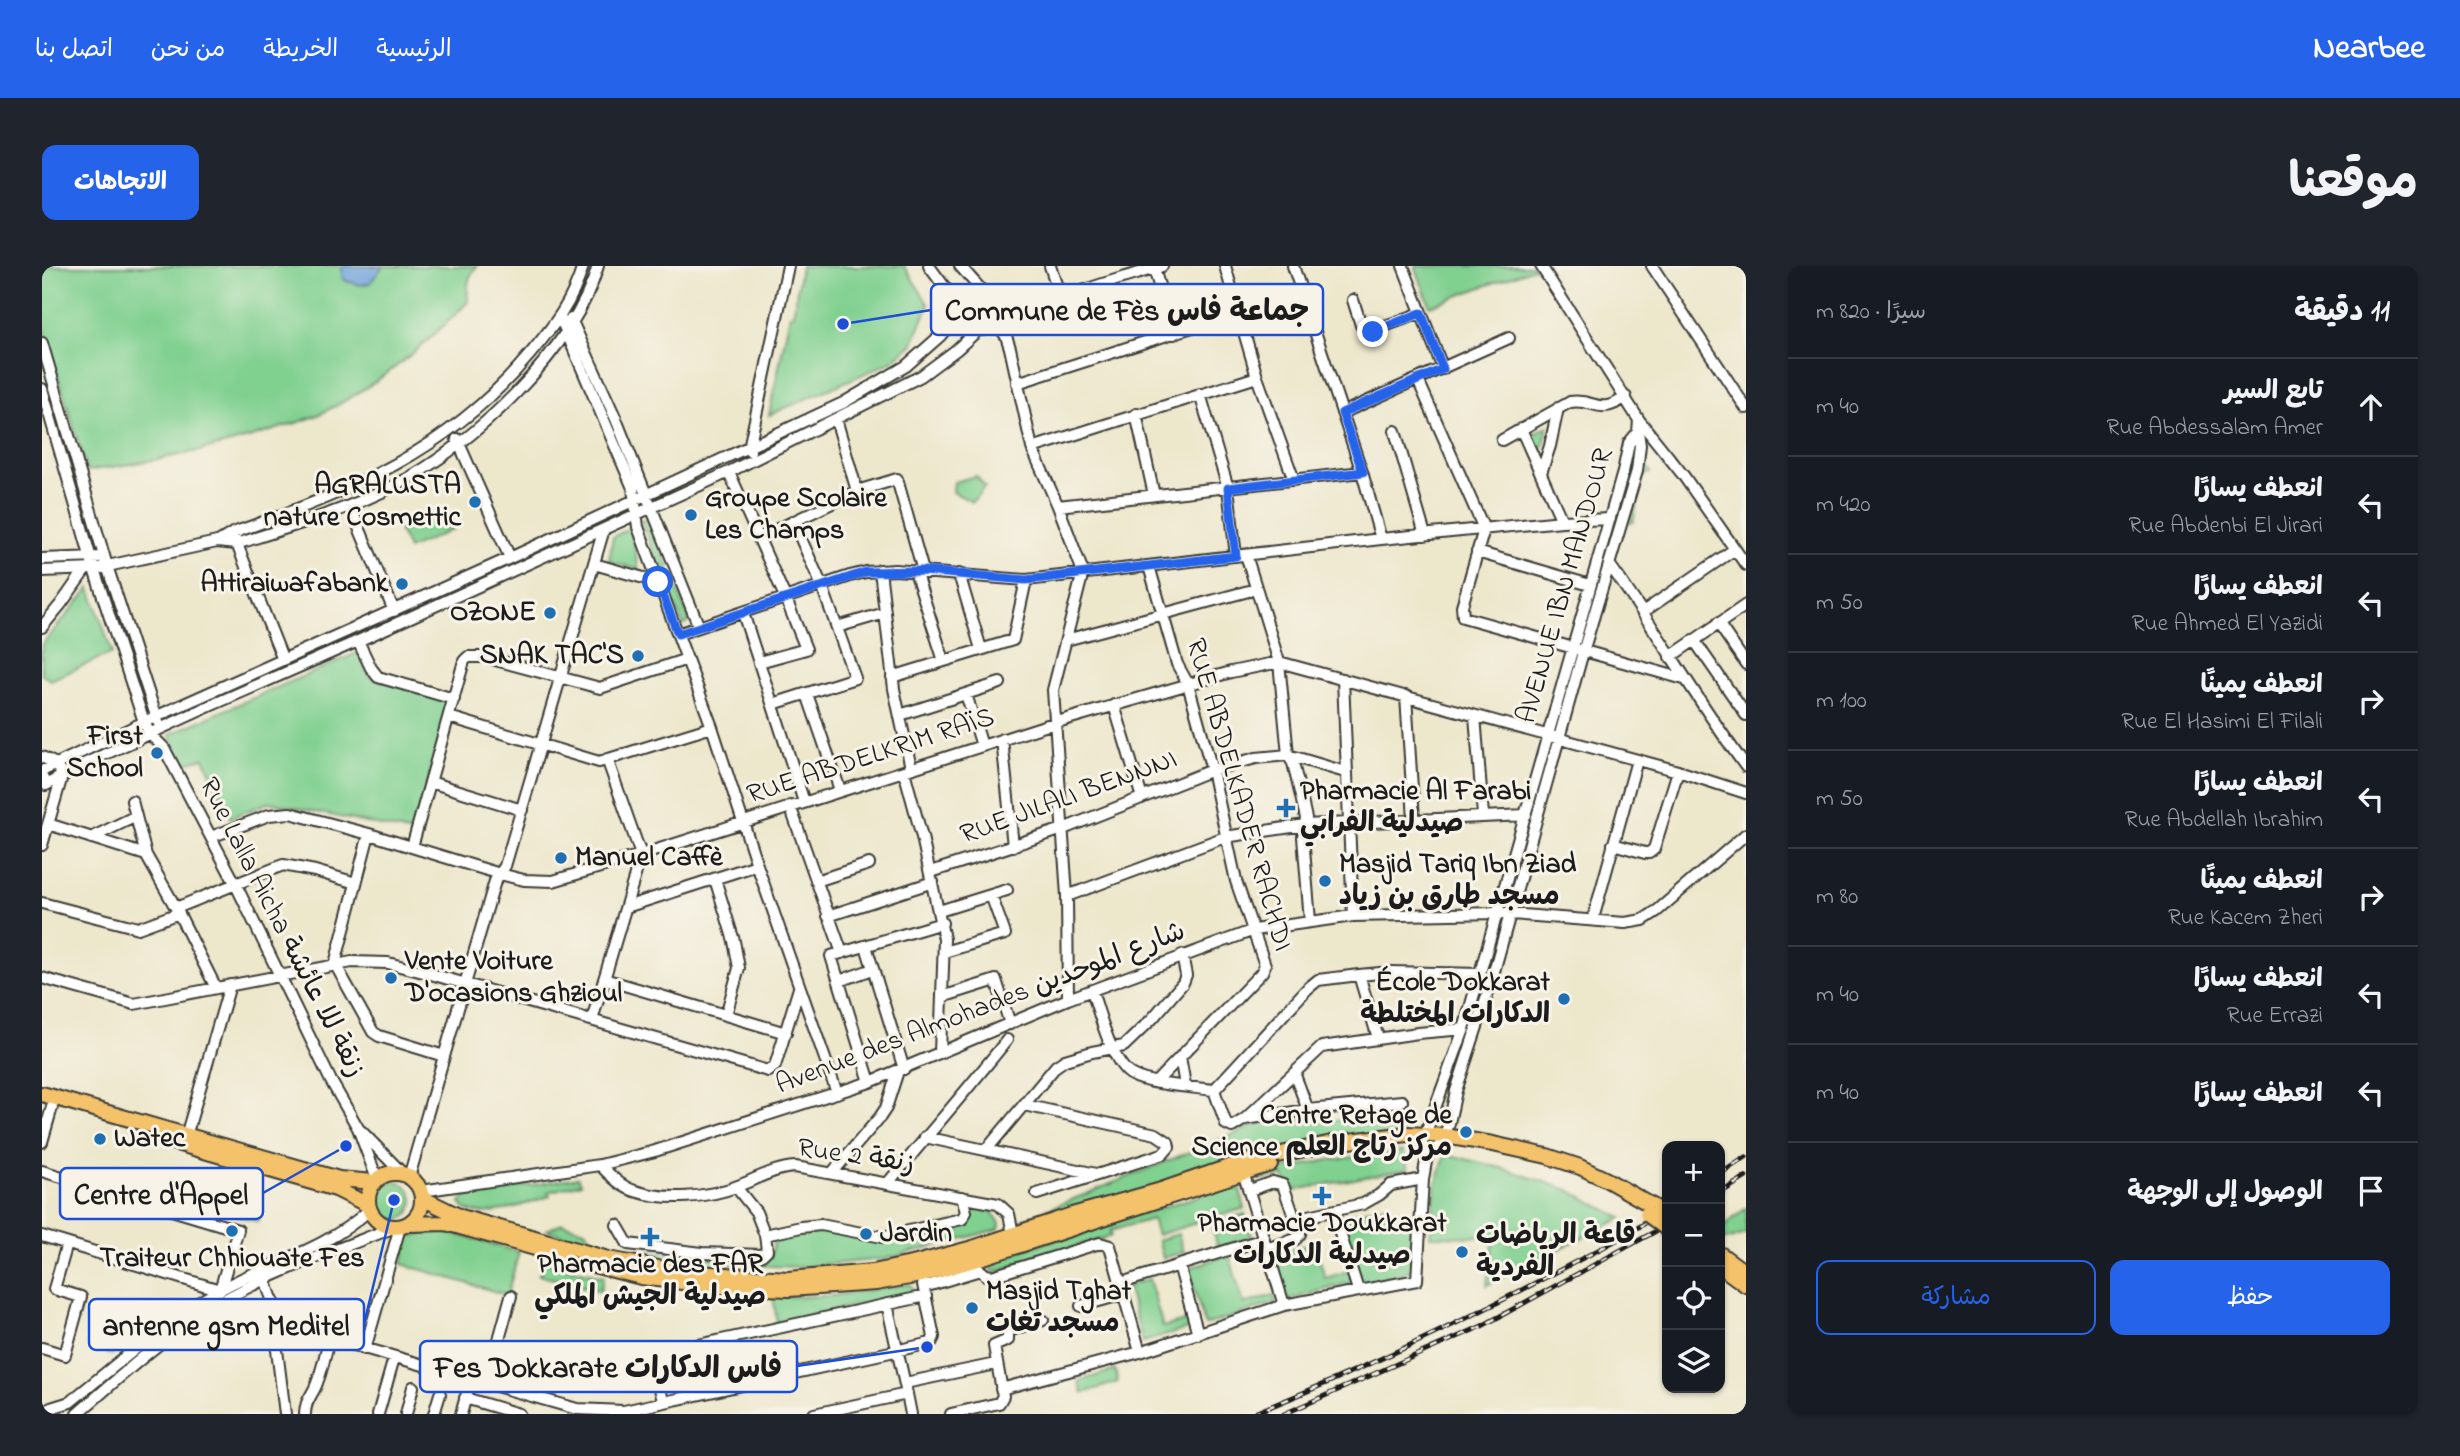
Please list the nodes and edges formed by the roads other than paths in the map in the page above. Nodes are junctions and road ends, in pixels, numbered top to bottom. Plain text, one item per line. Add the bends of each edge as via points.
1 (583, 266) edge
2 (598, 266) edge
3 (788, 266) edge
4 (929, 266) edge
5 (960, 266) edge
6 (1050, 266) edge
7 (1118, 266) edge
8 (1225, 266) edge
9 (1293, 266) edge
10 (1403, 266) edge
11 (1541, 266) edge
12 (1652, 266) edge
13 (1158, 267) edge
14 (1123, 278) junction
15 (984, 293) junction
16 (1059, 293) junction
17 (1076, 293) junction
18 (1353, 300) dead end
19 (994, 301) junction
20 (1306, 304) junction
21 (960, 310) junction
22 (1239, 312) junction
23 (563, 313) junction
24 (1421, 313) junction
25 (996, 320) junction
26 (1254, 321) dead end
27 (570, 327) junction
28 (978, 330) junction
29 (1174, 334) junction
30 (1509, 338) dead end
31 (42, 343) edge
32 (1443, 369) junction
33 (1257, 377) junction
34 (1418, 380) junction
35 (1017, 383) junction
36 (42, 389) edge
37 (1200, 394) junction
38 (1626, 397) junction
39 (1558, 408) junction
40 (1746, 408) edge
41 (1342, 413) junction
42 (1136, 414) junction
43 (836, 419) junction
44 (65, 423) junction
45 (53, 426) junction
46 (1638, 426) junction
47 (453, 429) junction
48 (1521, 429) junction
49 (1395, 431) dead end
50 (1502, 440) dead end
51 (459, 443) junction
52 (749, 448) junction
53 (1032, 448) junction
54 (753, 460) junction
55 (729, 472) junction
56 (1363, 472) junction
57 (1541, 473) junction
58 (1294, 480) junction
59 (1228, 488) junction
60 (857, 491) junction
61 (646, 495) junction
62 (1154, 495) junction
63 (635, 500) junction
64 (350, 506) junction
65 (1058, 506) junction
66 (650, 507) junction
67 (636, 514) junction
68 (1609, 519) junction
69 (793, 522) junction
70 (1562, 522) junction
71 (604, 529) junction
72 (1483, 529) junction
73 (1425, 535) junction
74 (234, 538) junction
75 (759, 538) junction
76 (1381, 539) junction
77 (1476, 552) junction
78 (1241, 555) junction
79 (1742, 555) edge
80 (510, 558) junction
81 (42, 559) edge
82 (105, 561) junction
83 (594, 564) junction
84 (1609, 564) junction
85 (90, 566) junction
86 (1149, 566) junction
87 (880, 570) junction
88 (42, 571) edge
89 (919, 571) junction
90 (1083, 572) junction
91 (959, 574) junction
92 (1026, 580) junction
93 (658, 582) junction
94 (822, 586) junction
95 (1590, 586) junction
96 (1256, 589) junction
97 (786, 599) junction
98 (1744, 609) edge
99 (394, 611) junction
100 (1643, 612) junction
101 (743, 613) junction
102 (885, 614) junction
103 (1163, 614) junction
104 (1718, 623) junction
105 (699, 626) junction
106 (42, 627) edge
107 (837, 627) junction
108 (678, 634) junction
109 (1066, 640) junction
110 (1694, 640) junction
111 (358, 641) junction
112 (981, 649) junction
113 (1577, 651) junction
114 (1670, 657) junction
115 (687, 659) junction
116 (283, 660) junction
117 (944, 661) junction
118 (759, 662) junction
119 (1279, 662) junction
120 (1746, 664) edge
121 (892, 677) junction
122 (1343, 678) junction
123 (560, 679) junction
124 (1684, 679) junction
125 (1000, 683) dead end
126 (1188, 684) junction
127 (807, 694) junction
128 (966, 694) junction
129 (1406, 696) junction
130 (454, 699) junction
131 (1742, 700) edge
132 (773, 705) junction
133 (1114, 705) junction
134 (900, 715) junction
135 (1746, 715) edge
136 (1475, 716) junction
137 (156, 717) junction
138 (449, 717) junction
139 (144, 722) junction
140 (1057, 722) junction
141 (712, 727) junction
142 (155, 732) junction
143 (1548, 736) junction
144 (1002, 739) junction
145 (1559, 739) junction
146 (541, 744) junction
147 (982, 746) junction
148 (1288, 755) junction
149 (42, 757) edge
150 (607, 760) junction
151 (1637, 760) junction
152 (56, 764) junction
153 (1746, 767) edge
154 (1212, 769) junction
155 (907, 770) junction
156 (42, 771) edge
157 (1678, 771) junction
158 (1345, 772) junction
159 (62, 776) junction
160 (430, 782) junction
161 (43, 783) edge
162 (840, 790) junction
163 (1746, 793) edge
164 (1142, 798) junction
165 (54, 800) junction
166 (132, 801) dead end
167 (804, 802) junction
168 (790, 806) junction
169 (522, 810) junction
170 (1526, 815) junction
171 (136, 816) junction
172 (1483, 816) junction
173 (1414, 820) junction
174 (744, 821) junction
175 (1349, 823) junction
176 (48, 824) junction
177 (1305, 825) junction
178 (1063, 829) junction
179 (369, 834) junction
180 (1746, 834) edge
181 (211, 837) junction
182 (1225, 837) junction
183 (91, 838) junction
184 (1614, 844) junction
185 (42, 845) edge
186 (1013, 846) junction
187 (412, 847) junction
188 (146, 855) junction
189 (641, 855) junction
190 (869, 864) dead end
191 (757, 865) junction
192 (500, 874) junction
193 (932, 877) junction
194 (715, 879) junction
195 (816, 881) junction
196 (235, 883) junction
197 (356, 883) junction
198 (1007, 890) dead end
199 (991, 895) junction
200 (1067, 896) junction
201 (42, 903) edge
202 (626, 906) junction
203 (178, 910) junction
204 (1498, 913) junction
205 (1511, 914) junction
206 (828, 916) junction
207 (1353, 916) junction
208 (941, 917) junction
209 (1593, 919) junction
210 (1310, 921) junction
211 (1254, 930) junction
212 (866, 946) junction
213 (944, 952) junction
214 (836, 954) junction
215 (1182, 955) junction
216 (335, 964) junction
217 (873, 969) junction
218 (278, 974) junction
219 (1481, 974) junction
220 (1359, 975) junction
221 (42, 978) edge
222 (604, 979) junction
223 (839, 981) junction
224 (466, 984) junction
225 (230, 985) junction
226 (216, 988) junction
227 (799, 988) junction
228 (1092, 991) junction
229 (942, 997) junction
230 (1068, 999) junction
231 (726, 1015) junction
232 (592, 1020) junction
233 (1010, 1024) junction
234 (1464, 1030) junction
235 (786, 1032) junction
236 (1378, 1038) junction
237 (1007, 1040) dead end
238 (1113, 1050) junction
239 (940, 1053) junction
240 (444, 1056) junction
241 (1180, 1058) junction
242 (901, 1070) junction
243 (1295, 1075) junction
244 (1157, 1081) junction
245 (870, 1082) junction
246 (1185, 1085) junction
247 (1214, 1090) junction
248 (837, 1093) junction
249 (42, 1094) edge
250 (1402, 1101) dead end
251 (47, 1105) edge
252 (1024, 1105) junction
253 (1308, 1110) junction
254 (1242, 1122) junction
255 (358, 1128) junction
256 (186, 1136) junction
257 (925, 1138) junction
258 (1444, 1140) junction
259 (42, 1142) edge
260 (1425, 1144) junction
261 (987, 1149) junction
262 (600, 1165) junction
263 (42, 1171) edge
264 (1243, 1172) junction
265 (832, 1173) junction
266 (1096, 1174) junction
267 (406, 1175) junction
268 (1423, 1179) junction
269 (376, 1181) junction
270 (887, 1184) junction
271 (736, 1187) junction
272 (1250, 1189) junction
273 (1037, 1194) dead end
274 (421, 1195) junction
275 (962, 1197) junction
276 (369, 1207) junction
277 (1333, 1211) junction
278 (1657, 1213) edge
279 (1295, 1219) junction
280 (617, 1225) dead end
281 (401, 1226) junction
282 (1013, 1234) junction
283 (765, 1235) junction
284 (42, 1236) edge
285 (67, 1244) junction
286 (1265, 1244) junction
287 (1725, 1258) edge
288 (1179, 1265) junction
289 (1721, 1267) edge
290 (1746, 1273) edge
291 (266, 1280) junction
292 (1746, 1285) edge
293 (924, 1286) junction
294 (1122, 1288) junction
295 (220, 1290) junction
296 (1358, 1290) junction
297 (511, 1296) dead end
298 (270, 1300) junction
299 (887, 1304) junction
300 (1284, 1305) junction
301 (1082, 1306) dead end
302 (1043, 1320) dead end
303 (1198, 1334) junction
304 (329, 1338) junction
305 (42, 1348) edge
306 (365, 1349) junction
307 (899, 1350) junction
308 (1140, 1352) junction
309 (394, 1358) junction
310 (996, 1364) junction
311 (471, 1379) junction
312 (487, 1383) junction
313 (413, 1387) dead end
314 (906, 1388) junction
315 (1002, 1389) junction
316 (522, 1393) junction
317 (440, 1394) dead end
318 (465, 1398) junction
319 (663, 1401) junction
320 (49, 1408) edge
321 (576, 1412) edge
322 (625, 1412) edge
323 (77, 1414) edge
324 (285, 1414) edge
325 (305, 1414) edge
326 (378, 1414) edge
327 (406, 1414) edge
328 (433, 1414) edge
329 (461, 1414) edge
330 (517, 1414) edge
331 (814, 1414) edge
332 (911, 1414) edge
333 (951, 1414) edge

1 - 23 street
2 - 27 street
3 - 52 street
4 - 21 street
5 - 15 street
6 - 16 street
7 - 14 street
8 - 22 street
9 - 20 street
10 - 24 street
11 - 38 street
12 - 40 street
13 - 14 street
13 - 29 street
14 - 17 street
15 - 19 street
15 - 21 street via 967,297
16 - 17 street
16 - 19 street
17 - 25 street via 1052,305
18 - 24 street via 1368,332
19 - 25 street
20 - 26 street
20 - 41 street
21 - 28 street via 965,325
21 - 52 street via 940,336 906,366 843,403
22 - 29 street
22 - 33 street
23 - 27 street
23 - 47 street via 518,368
24 - 32 street
25 - 28 street
25 - 35 street via 1008,342
27 - 51 street via 527,380
27 - 61 street via 616,419
27 - 63 street
28 - 43 street via 921,376
29 - 35 street
30 - 32 street
31 - 44 street, Rue Lalla Aicha زنقة للا عائشة
32 - 34 street
33 - 37 street
33 - 58 street
34 - 41 street
34 - 72 street
35 - 53 street
36 - 45 street, Rue Lalla Aicha زنقة للا عائشة
37 - 42 street
37 - 59 street
38 - 39 street via 1606,407 1577,401
38 - 46 street
39 - 48 street
39 - 57 street
41 - 56 street
42 - 53 street
42 - 62 street
43 - 54 street
43 - 60 street
44 - 45 street
44 - 82 street, Rue Lalla Aicha زنقة للا عائشة
45 - 85 street, Rue Lalla Aicha زنقة للا عائشة
46 - 68 street, AVENUE IBN MANDOUR
46 - 79 street via 1683,475
46 - 84 street, AVENUE IBN MANDOUR via 1637,471
47 - 51 street
47 - 74 street via 378,475
48 - 50 street
48 - 57 street
49 - 73 street
51 - 64 street via 396,485
51 - 80 street
52 - 54 street
52 - 61 street
53 - 65 street
54 - 55 street
55 - 66 street
55 - 75 street
56 - 58 street
56 - 76 street
57 - 70 street
58 - 59 street
59 - 62 street
59 - 78 street
60 - 69 street
60 - 89 street via 897,479
61 - 63 street
61 - 66 street
62 - 65 street
63 - 67 street
63 - 80 street
64 - 74 street
64 - 99 street
65 - 90 street
66 - 67 street
66 - 105 street
67 - 71 street
67 - 93 street
68 - 70 street
68 - 95 street, AVENUE IBN MANDOUR
69 - 75 street
69 - 94 street
70 - 72 street
71 - 83 street
71 - 111 street
72 - 73 street
72 - 77 street
73 - 76 street
74 - 82 street
74 - 116 street
75 - 97 street
76 - 78 street
77 - 95 street
77 - 113 street via 1462,606 1465,619
78 - 86 street
78 - 96 street
79 - 100 street
80 - 99 street
81 - 85 street
82 - 85 street
82 - 137 street, Rue Lalla Aicha زنقة للا عائشة
83 - 93 street
83 - 123 street
84 - 100 street
84 - 113 street, AVENUE IBN MANDOUR
85 - 88 street
85 - 106 street
85 - 139 street, Rue Lalla Aicha زنقة للا عائشة
86 - 90 street
86 - 103 street, RUE ABDELKADER RACHDI
87 - 89 street
87 - 94 street
87 - 102 street
89 - 91 street
89 - 117 street
90 - 92 street
90 - 109 street
91 - 92 street
91 - 112 street
92 - 112 street via 1013,640
93 - 108 street
94 - 97 street
94 - 107 street
95 - 113 street, AVENUE IBN MANDOUR
96 - 103 street
96 - 119 street
97 - 101 street
97 - 118 street via 806,649
98 - 104 street
99 - 116 street
100 - 114 street
101 - 105 street
101 - 118 street
102 - 107 street
102 - 121 street
103 - 109 street
103 - 126 street, RUE ABDELKADER RACHDI via 1177,664
104 - 110 street
104 - 120 street
105 - 108 street
107 - 127 street via 855,678
108 - 115 street
109 - 140 street via 1053,690
110 - 114 street
110 - 131 street
111 - 130 street via 378,677
111 - 142 street
112 - 117 street
113 - 124 street
113 - 143 street, AVENUE IBN MANDOUR
113 - 145 street, AVENUE IBN MANDOUR
114 - 124 street
115 - 123 street via 600,688
115 - 141 street
116 - 137 street
117 - 121 street
118 - 132 street
119 - 122 street, RUE ABDELKRIM RAÏS
119 - 126 street, RUE ABDELKRIM RAÏS
119 - 148 street
121 - 134 street
122 - 129 street, RUE ABDELKRIM RAÏS
122 - 158 street
123 - 130 street via 472,656 464,661
123 - 146 street
124 - 153 street
125 - 128 street
126 - 133 street, RUE ABDELKRIM RAÏS
126 - 154 street, RUE ABDELKADER RACHDI
127 - 132 street
127 - 162 street
128 - 134 street
128 - 147 street
129 - 136 street, RUE ABDELKRIM RAÏS
129 - 173 street
130 - 138 street
131 - 135 street
132 - 167 street
133 - 140 street, RUE ABDELKRIM RAÏS
133 - 164 street
134 - 155 street
136 - 143 street, RUE ABDELKRIM RAÏS
136 - 172 street
137 - 139 street
137 - 142 street, Rue Lalla Aicha زنقة للا عائشة
138 - 146 street
138 - 160 street
139 - 142 street, Rue Lalla Aicha زنقة للا عائشة
139 - 152 street
140 - 144 street, RUE ABDELKRIM RAÏS
140 - 178 street
141 - 150 street
141 - 174 street
142 - 159 street
142 - 181 street, Rue Lalla Aicha زنقة للا عائشة
143 - 145 street, RUE ABDELKRIM RAÏS
143 - 170 street, AVENUE IBN MANDOUR
144 - 147 street, RUE ABDELKRIM RAÏS
144 - 186 street
145 - 151 street, RUE ABDELKRIM RAÏS
145 - 205 street, AVENUE IBN MANDOUR
146 - 150 street via 599,762
146 - 169 street
147 - 155 street, RUE ABDELKRIM RAÏS
148 - 154 street, RUE JILALI BENNNI
148 - 158 street, RUE JILALI BENNNI
148 - 177 street via 1302,796
149 - 152 street
150 - 189 street
151 - 157 street, RUE ABDELKRIM RAÏS
151 - 184 street
152 - 156 street
152 - 159 street
154 - 164 street, RUE JILALI BENNNI
154 - 182 street, RUE ABDELKADER RACHDI
155 - 162 street, RUE ABDELKRIM RAÏS
155 - 193 street
157 - 163 street, RUE ABDELKRIM RAÏS
157 - 184 street via 1654,849 1645,853
158 - 175 street
159 - 161 street
159 - 165 street
160 - 169 street
160 - 187 street
161 - 165 street
162 - 167 street, RUE ABDELKRIM RAÏS
164 - 178 street, RUE JILALI BENNNI
165 - 176 street
166 - 171 street
167 - 168 street, RUE ABDELKRIM RAÏS
168 - 174 street, RUE ABDELKRIM RAÏS
168 - 195 street
169 - 192 street
170 - 172 street
170 - 204 street, AVENUE IBN MANDOUR
171 - 183 street
171 - 188 street
172 - 173 street
173 - 175 street
174 - 189 street, RUE ABDELKRIM RAÏS
174 - 191 street
175 - 177 street
175 - 207 street
176 - 183 street
176 - 185 street
177 - 182 street
177 - 210 street
178 - 186 street, RUE JILALI BENNNI
178 - 200 street
179 - 181 street, RUE ABDELKRIM RAÏS via 278,813
179 - 187 street, RUE ABDELKRIM RAÏS
179 - 197 street
180 - 209 street, Avenue des Almohades شارع الموحدين via 1650,917 1625,923
181 - 196 street, Rue Lalla Aicha زنقة للا عائشة
182 - 200 street
182 - 211 street, RUE ABDELKADER RACHDI
183 - 188 street
184 - 209 street
186 - 193 street, RUE JILALI BENNNI
187 - 192 street, RUE ABDELKRIM RAÏS
188 - 203 street
189 - 192 street, RUE ABDELKRIM RAÏS via 552,881
189 - 202 street
190 - 195 street
191 - 194 street
191 - 227 street
192 - 224 street
193 - 206 street, RUE JILALI BENNNI
193 - 208 street
194 - 202 street
194 - 231 street via 739,968
195 - 206 street
196 - 197 street via 283,865
196 - 203 street
196 - 218 street, Rue Lalla Aicha زنقة للا عائشة
197 - 216 street
198 - 199 street
199 - 208 street
199 - 213 street via 1005,934
200 - 230 street
201 - 203 street via 138,928
202 - 222 street
203 - 226 street
204 - 205 street, Avenue des Almohades شارع الموحدين
204 - 207 street, Avenue des Almohades شارع الموحدين
204 - 219 street, AVENUE IBN MANDOUR
205 - 209 street, Avenue des Almohades شارع الموحدين
205 - 258 street, AVENUE IBN MANDOUR
206 - 214 street
207 - 210 street, Avenue des Almohades شارع الموحدين
208 - 212 street
208 - 213 street
210 - 211 street, Avenue des Almohades شارع الموحدين
211 - 215 street, Avenue des Almohades شارع الموحدين
211 - 241 street, RUE ABDELKADER RACHDI via 1265,965 1262,972
212 - 214 street
212 - 217 street
213 - 229 street
214 - 223 street
215 - 228 street, Avenue des Almohades شارع الموحدين
215 - 238 street via 1183,983 1135,1037
216 - 218 street
216 - 224 street via 388,963
216 - 240 street via 373,1032
217 - 223 street
217 - 242 street
218 - 225 street
218 - 255 street, Rue Lalla Aicha زنقة للا عائشة
219 - 220 street
219 - 234 street, AVENUE IBN MANDOUR
220 - 236 street
220 - 247 street via 1321,979 1307,989
221 - 226 street via 129,1003
222 - 231 street
222 - 232 street
223 - 245 street
224 - 232 street
224 - 240 street
225 - 226 street
225 - 256 street
227 - 235 street
227 - 248 street
228 - 230 street, Avenue des Almohades شارع الموحدين
228 - 238 street
229 - 233 street via 996,980
229 - 239 street
230 - 233 street, Avenue des Almohades شارع الموحدين
231 - 235 street
232 - 235 street via 768,1071 775,1066
233 - 239 street, Avenue des Almohades شارع الموحدين
234 - 236 street
234 - 260 street, AVENUE IBN MANDOUR
236 - 243 street via 1322,1047
237 - 257 street
238 - 244 street via 1132,1075
238 - 252 street via 1065,1060
239 - 242 street, Avenue des Almohades شارع الموحدين
240 - 267 street
241 - 244 street, RUE ABDELKADER RACHDI
241 - 246 street
242 - 245 street, Avenue des Almohades شارع الموحدين
242 - 265 street via 880,1117
243 - 253 street
243 - 254 street
244 - 246 street
245 - 248 street, Avenue des Almohades شارع الموحدين
246 - 247 street
247 - 254 street via 1226,1124
248 - 262 street, Avenue des Almohades شارع الموحدين
249 - 256 main road
250 - 253 street
251 - 259 street
251 - 276 main road via 336,1189
252 - 261 street
252 - 266 street via 1156,1134 1168,1142 1163,1154
253 - 254 street
255 - 267 street, Rue Lalla Aicha زنقة للا عائشة
255 - 269 street, Rue Lalla Aicha زنقة للا عائشة
256 - 269 main road via 339,1180
257 - 261 street
257 - 270 street
258 - 260 main road
258 - 260 street
258 - 278 main road via 1493,1144 1580,1167
260 - 264 main road via 1368,1147
260 - 268 street, AVENUE IBN MANDOUR
260 - 282 main road via 1332,1143 1263,1157
261 - 266 street
262 - 271 street, Rue 2 زنقة via 623,1186 646,1194 688,1197
262 - 274 street, Avenue des Almohades شارع الموحدين
263 - 295 street via 237,1230
264 - 272 street
264 - 293 main road
265 - 270 street, Rue 2 زنقة
265 - 271 street, Rue 2 زنقة via 786,1167
266 - 273 street
267 - 269 main road via 391,1173
267 - 274 main road
268 - 277 street via 1391,1185 1371,1200
268 - 296 street, AVENUE IBN MANDOUR via 1418,1280
269 - 276 main road via 368,1196
270 - 275 street, Rue 2 زنقة
271 - 283 street via 756,1212
272 - 279 street via 1280,1183
272 - 286 street
274 - 281 main road via 418,1214
274 - 282 main road via 461,1217 608,1259 726,1276 799,1278 873,1272
275 - 282 street, Rue 2 زنقة via 1004,1208
275 - 283 street via 964,1218 898,1235 875,1237 821,1225
276 - 281 main road via 380,1222
276 - 295 street via 342,1233
277 - 279 street
277 - 296 street
279 - 286 street via 1299,1237
280 - 283 street via 628,1244 702,1253 762,1255
281 - 291 street
281 - 293 main road via 446,1223 607,1269 691,1283 800,1289 876,1283
281 - 306 street
284 - 285 street
285 - 295 street
285 - 305 street via 54,1289 81,1297 65,1354
286 - 288 street
286 - 300 street
287 - 290 main road
288 - 294 street
288 - 303 street
289 - 292 main road
291 - 298 street
291 - 323 street via 198,1315
293 - 294 street via 980,1270 992,1276 1104,1242 1110,1246
293 - 299 street
293 - 307 street via 933,1340
294 - 301 street
294 - 308 street
295 - 320 street via 167,1323 70,1402
296 - 300 street
297 - 312 street
298 - 304 street via 295,1326
298 - 324 street
299 - 307 street
299 - 319 street via 652,1355
300 - 303 street
302 - 310 street via 1008,1331 1008,1340 993,1346
303 - 308 street
304 - 306 street
304 - 325 street
306 - 309 street
307 - 314 street
307 - 319 street
308 - 315 street
309 - 311 street
309 - 326 street
310 - 314 street
310 - 315 street
311 - 312 street
311 - 318 street
312 - 316 street
313 - 327 street
314 - 331 street
314 - 332 street
315 - 333 street via 999,1403
316 - 321 street
316 - 330 street
317 - 328 street
318 - 329 street
318 - 330 street
319 - 322 street
321 - 322 street

